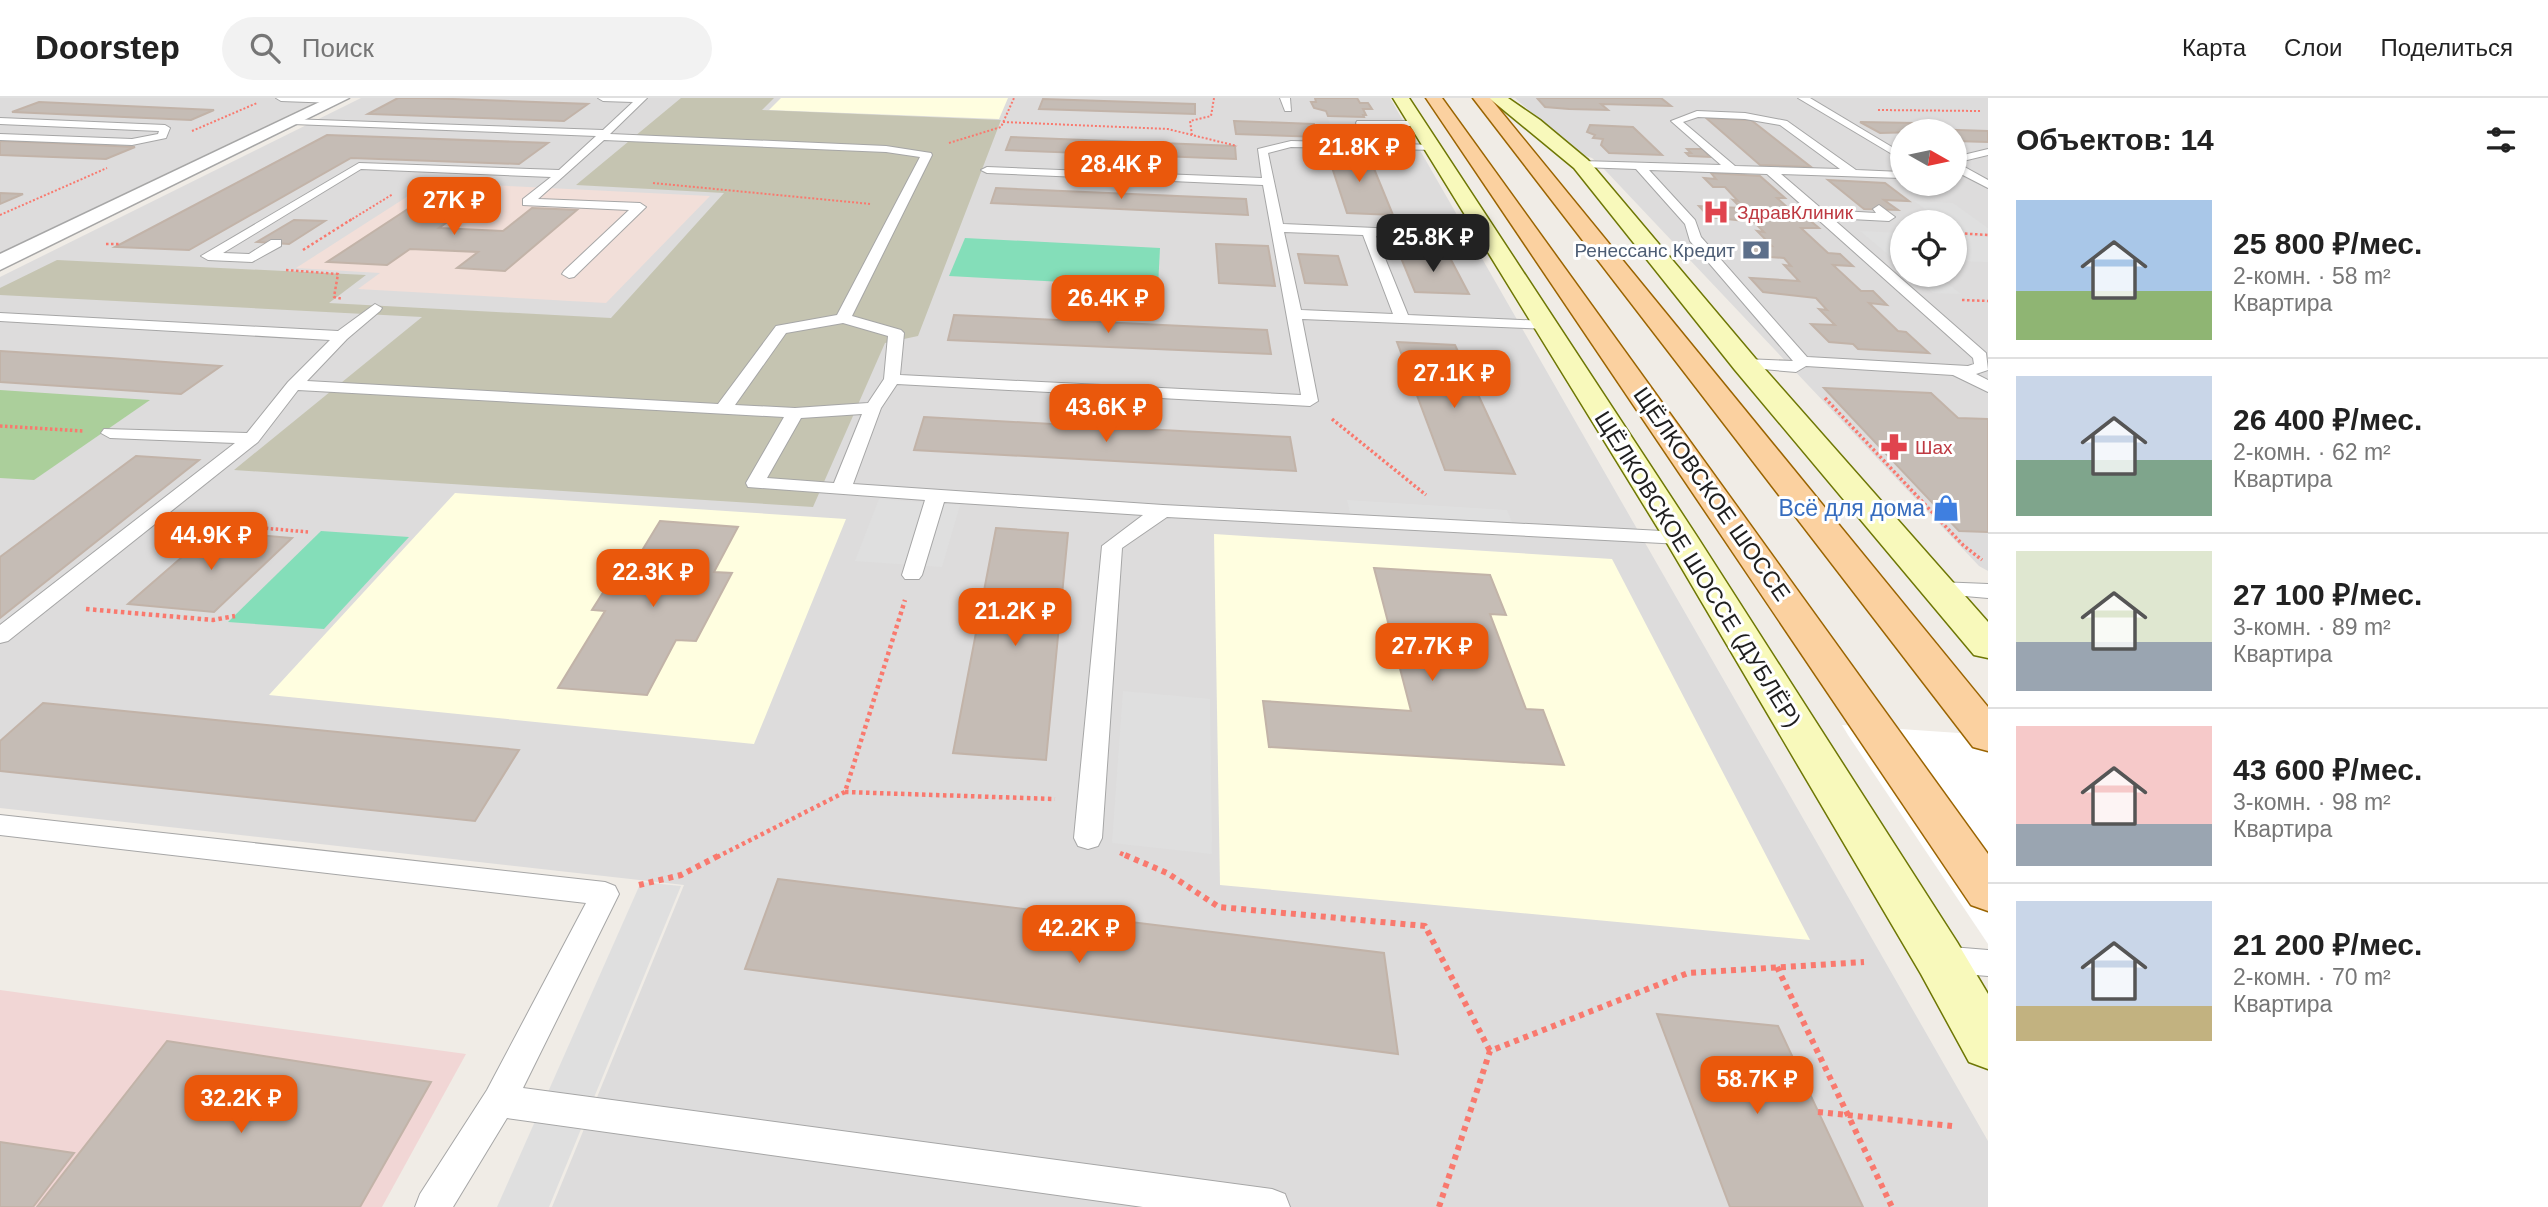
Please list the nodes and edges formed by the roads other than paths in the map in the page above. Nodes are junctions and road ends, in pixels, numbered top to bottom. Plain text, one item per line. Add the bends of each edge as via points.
1 (281, 98) edge
2 (603, 98) edge
3 (1285, 98) edge
4 (1401, 98) edge
5 (1434, 98) edge
6 (1481, 98) edge
7 (1497, 98) edge
8 (1803, 98) edge
9 (338, 99) edge
10 (641, 99) edge
11 (1288, 109) dead end
12 (0, 121) edge
13 (293, 121) junction
14 (1417, 123) junction
15 (546, 131) junction
16 (602, 135) junction
17 (0, 137) edge
18 (1443, 137) junction
19 (530, 143) dead end
20 (1372, 147) junction
21 (1890, 150) edge
22 (1988, 152) edge
23 (1967, 157) edge
24 (1581, 164) junction
25 (1639, 166) junction
26 (1732, 169) junction
27 (987, 170) dead end
28 (1771, 171) junction
29 (1967, 173) edge
30 (562, 174) junction
31 (1854, 174) junction
32 (1890, 175) edge
33 (1268, 182) junction
34 (1988, 186) edge
35 (1879, 209) dead end
36 (1819, 214) junction
37 (1278, 228) junction
38 (1368, 231) junction
39 (1486, 236) junction
40 (271, 246) road end
41 (0, 263) edge
42 (569, 274) dead end
43 (375, 308) road end
44 (1294, 314) junction
45 (0, 317) edge
46 (843, 318) junction
47 (1403, 320) junction
48 (1546, 326) junction
49 (342, 336) junction
50 (1745, 364) junction
51 (1799, 364) junction
52 (1956, 370) junction
53 (892, 379) junction
54 (294, 385) junction
55 (1988, 387) edge
56 (873, 408) junction
57 (723, 409) junction
58 (795, 413) junction
59 (110, 433) road end
60 (252, 438) junction
61 (841, 490) junction
62 (936, 497) junction
63 (1163, 511) junction
64 (1681, 538) junction
65 (912, 575) road end
66 (1938, 588) junction
67 (1988, 591) edge
68 (0, 636) edge
69 (1988, 646) edge
70 (1988, 736) edge
71 (0, 825) edge
72 (1088, 838) road end
73 (1988, 891) edge
74 (1963, 960) edge
75 (1988, 1044) edge
76 (499, 1101) junction
77 (433, 1207) edge
78 (1272, 1207) edge

1 - 9 lane
2 - 10 lane
3 - 11 lane
4 - 14 main road, ЩЁЛКОВСКОЕ ШОССЕ (ДУБЛЁР)
5 - 18 main road, ЩЁЛКОВСКОЕ ШОССЕ
6 - 70 main road
7 - 24 main road
8 - 21 lane
9 - 13 street
10 - 16 lane
12 - 17 lane via 164,128 162,136 132,142
13 - 15 lane
13 - 41 street
14 - 18 main road, ЩЁЛКОВСКОЕ ШОССЕ (ДУБЛЁР)
14 - 20 lane via 1361,123
15 - 16 lane
15 - 19 lane
16 - 30 lane
16 - 46 lane via 886,149 926,155
18 - 20 lane
18 - 39 main road
18 - 39 main road, ЩЁЛКОВСКОЕ ШОССЕ (ДУБЛЁР)
18 - 73 main road, ЩЁЛКОВСКОЕ ШОССЕ
20 - 33 lane via 1292,144 1262,151
22 - 23 lane
24 - 25 lane
24 - 50 main road
25 - 26 lane
25 - 51 lane via 1691,223 1695,238
26 - 28 lane
26 - 31 lane via 1676,121 1697,114 1783,123
27 - 33 lane
28 - 31 lane
28 - 36 lane
29 - 34 lane
30 - 40 lane via 359,166 208,256 251,258
30 - 42 lane via 527,202 640,207
31 - 32 lane
33 - 37 lane
35 - 36 lane via 1889,218
36 - 52 lane via 1980,356 1983,366
37 - 38 lane
37 - 44 lane
38 - 39 lane
38 - 47 lane
39 - 48 main road, ЩЁЛКОВСКОЕ ШОССЕ (ДУБЛЁР)
43 - 49 lane
44 - 47 lane
44 - 53 lane via 1310,401
45 - 49 lane
46 - 53 lane via 897,333
46 - 57 lane via 781,330
47 - 48 lane
48 - 64 main road, ЩЁЛКОВСКОЕ ШОССЕ (ДУБЛЁР)
49 - 54 lane
50 - 51 lane
50 - 66 main road
51 - 52 lane
52 - 55 lane
53 - 56 lane
54 - 57 lane
54 - 60 lane
56 - 58 lane
56 - 61 lane
57 - 58 lane
58 - 61 lane via 755,483
59 - 60 lane
60 - 68 lane
61 - 62 lane
62 - 63 lane
62 - 65 lane
63 - 64 lane
63 - 72 lane via 1112,546
64 - 74 main road, ЩЁЛКОВСКОЕ ШОССЕ (ДУБЛЁР)
66 - 67 lane
66 - 69 main road
71 - 76 lane via 605,894
74 - 75 main road, ЩЁЛКОВСКОЕ ШОССЕ (ДУБЛЁР)
76 - 77 lane
76 - 78 lane

